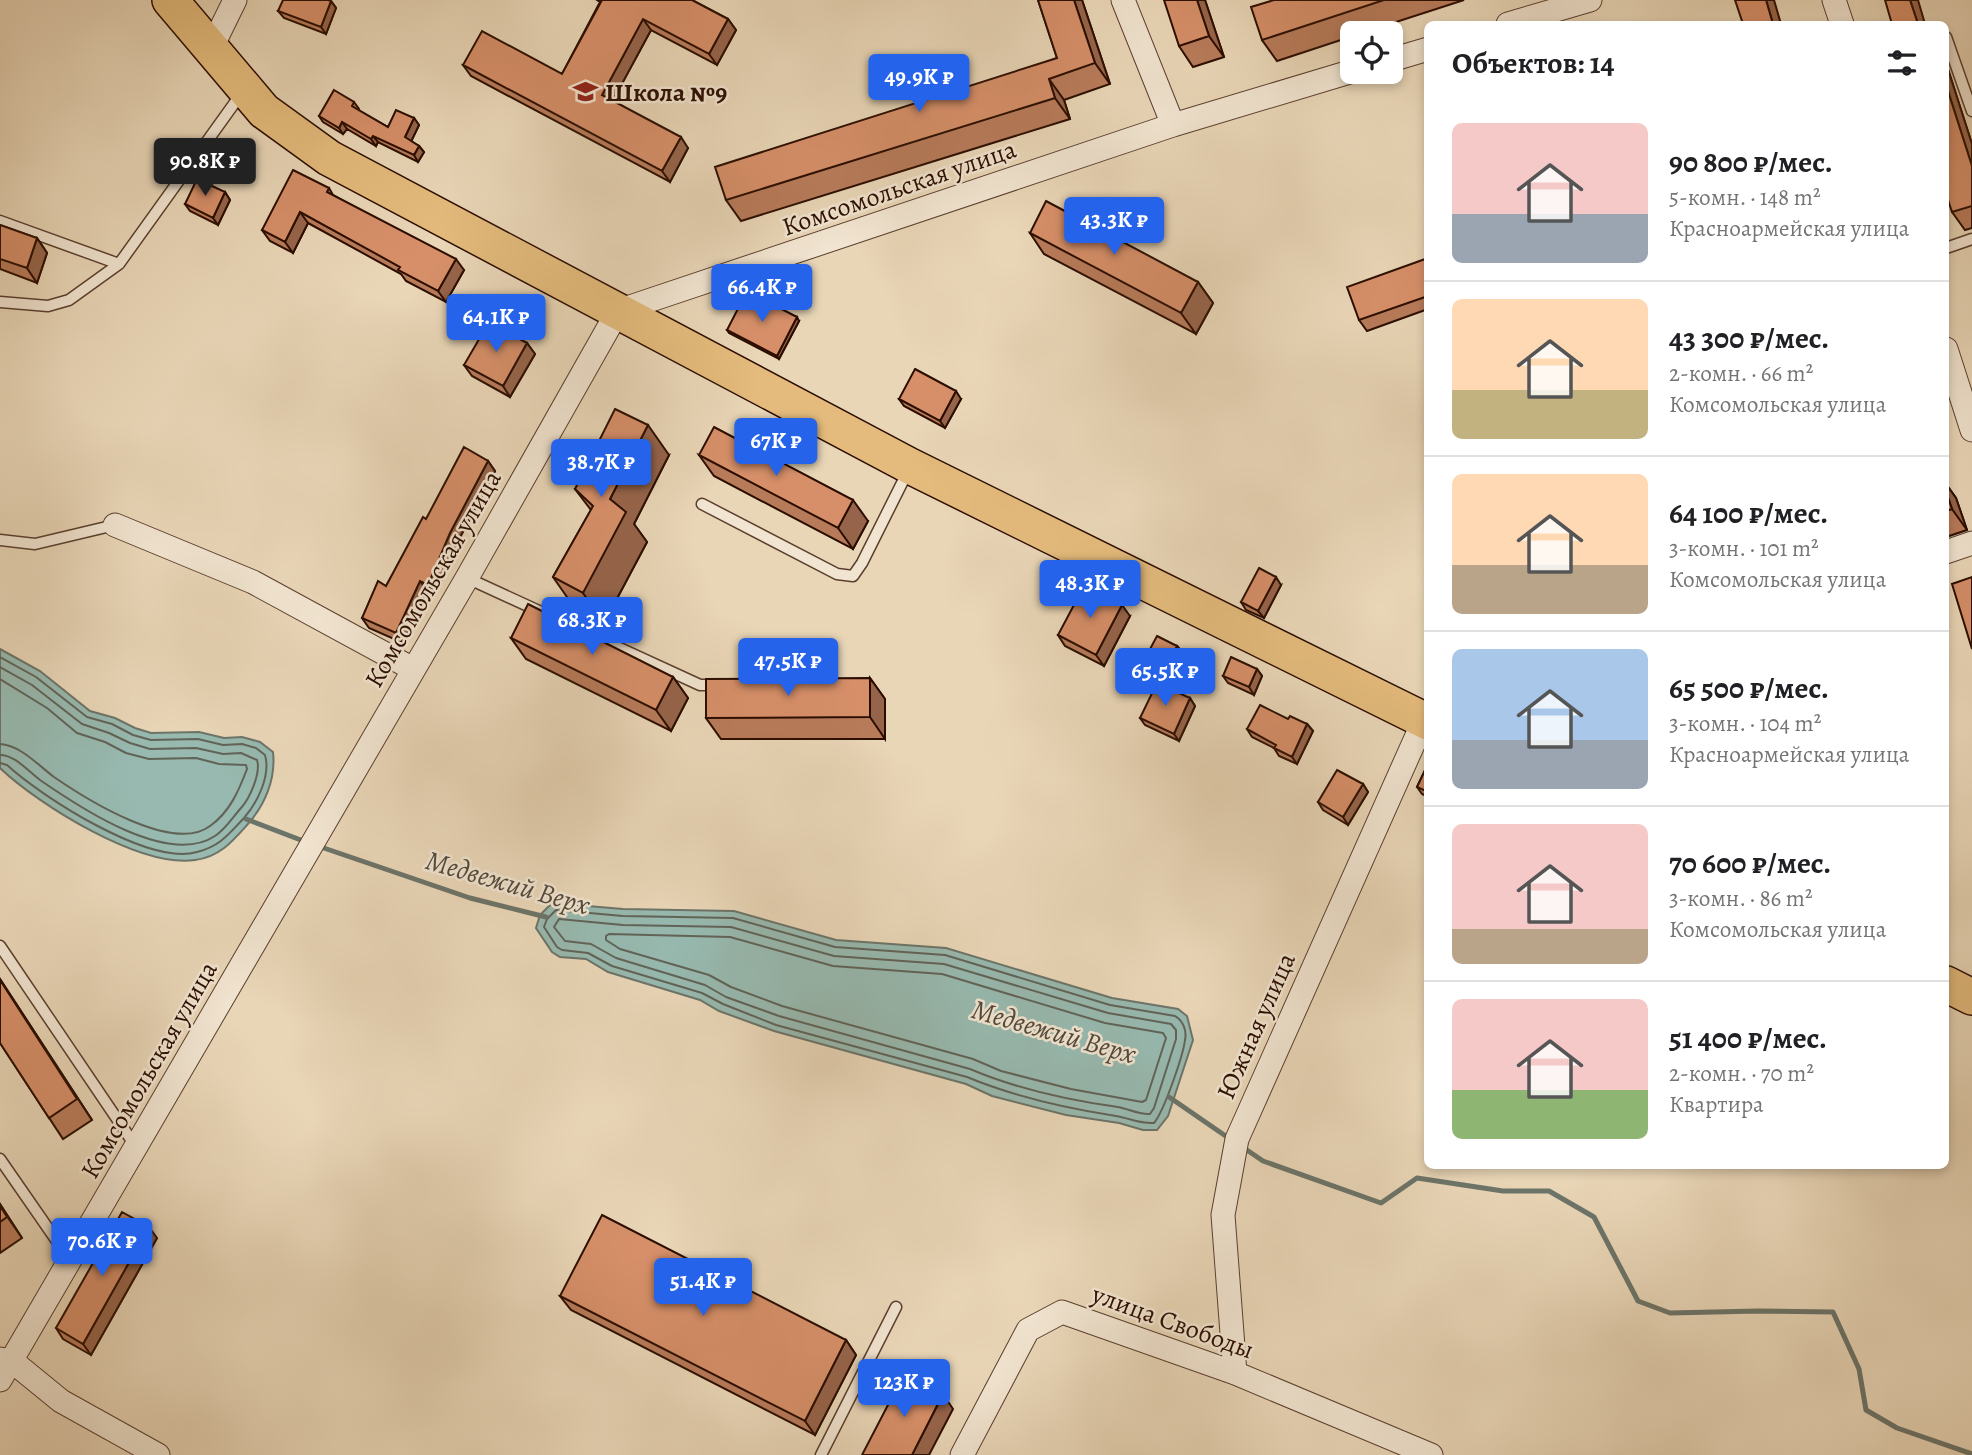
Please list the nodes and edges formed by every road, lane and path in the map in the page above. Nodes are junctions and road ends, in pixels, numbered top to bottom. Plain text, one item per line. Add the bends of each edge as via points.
1 (170, 0) edge
2 (235, 0) edge
3 (1123, 0) edge
4 (1590, 0) edge
5 (1834, 0) edge
6 (1518, 21) edge
7 (1841, 21) edge
8 (1949, 46) edge
9 (211, 49) junction
10 (1424, 50) edge
11 (1403, 56) edge
12 (1340, 75) edge
13 (245, 89) junction
14 (1972, 111) edge
15 (1173, 125) junction
16 (0, 221) edge
17 (1972, 239) edge
18 (1949, 247) edge
19 (119, 264) junction
20 (0, 302) edge
21 (618, 311) junction
22 (1949, 358) edge
23 (1972, 430) edge
24 (910, 466) junction
25 (702, 504) dead end
26 (115, 525) joint
27 (0, 540) edge
28 (1972, 544) edge
29 (1949, 551) edge
30 (467, 578) junction
31 (414, 669) junction
32 (728, 685) edge
33 (1424, 719) edge
34 (1424, 727) edge
35 (0, 946) edge
36 (1949, 986) edge
37 (1972, 997) edge
38 (136, 1147) junction
39 (0, 1159) edge
40 (70, 1261) junction
41 (897, 1307) dead end
42 (4, 1367) edge
43 (1235, 1373) junction
44 (158, 1455) edge
45 (821, 1455) edge
46 (962, 1455) edge
47 (1431, 1455) edge

1 - 9 main road
2 - 9 street
3 - 15 street
4 - 6 street
5 - 7 street
8 - 14 lane
9 - 13 main road
10 - 11 street
12 - 15 street, Комсомольская улица
13 - 19 lane
13 - 21 main road via 264,111 329,158
15 - 21 street, Комсомольская улица
16 - 19 lane
17 - 18 lane
19 - 20 lane via 69,300 48,306
21 - 24 main road
21 - 30 street, Комсомольская улица
22 - 23 street
24 - 25 lane via 853,576 837,574
24 - 33 main road
26 - 27 lane via 35,544
26 - 31 street via 253,582
28 - 29 street
30 - 31 street, Комсомольская улица
30 - 32 lane via 700,685
31 - 38 street, Комсомольская улица
34 - 43 street, Южная улица via 1237,1139 1223,1215
35 - 38 lane
36 - 37 main road
38 - 40 street, Комсомольская улица
39 - 40 lane
40 - 42 street, Комсомольская улица
41 - 45 lane
42 - 44 street
43 - 46 street, улица Свободы via 1062,1312 1028,1330
43 - 47 street, улица Свободы

